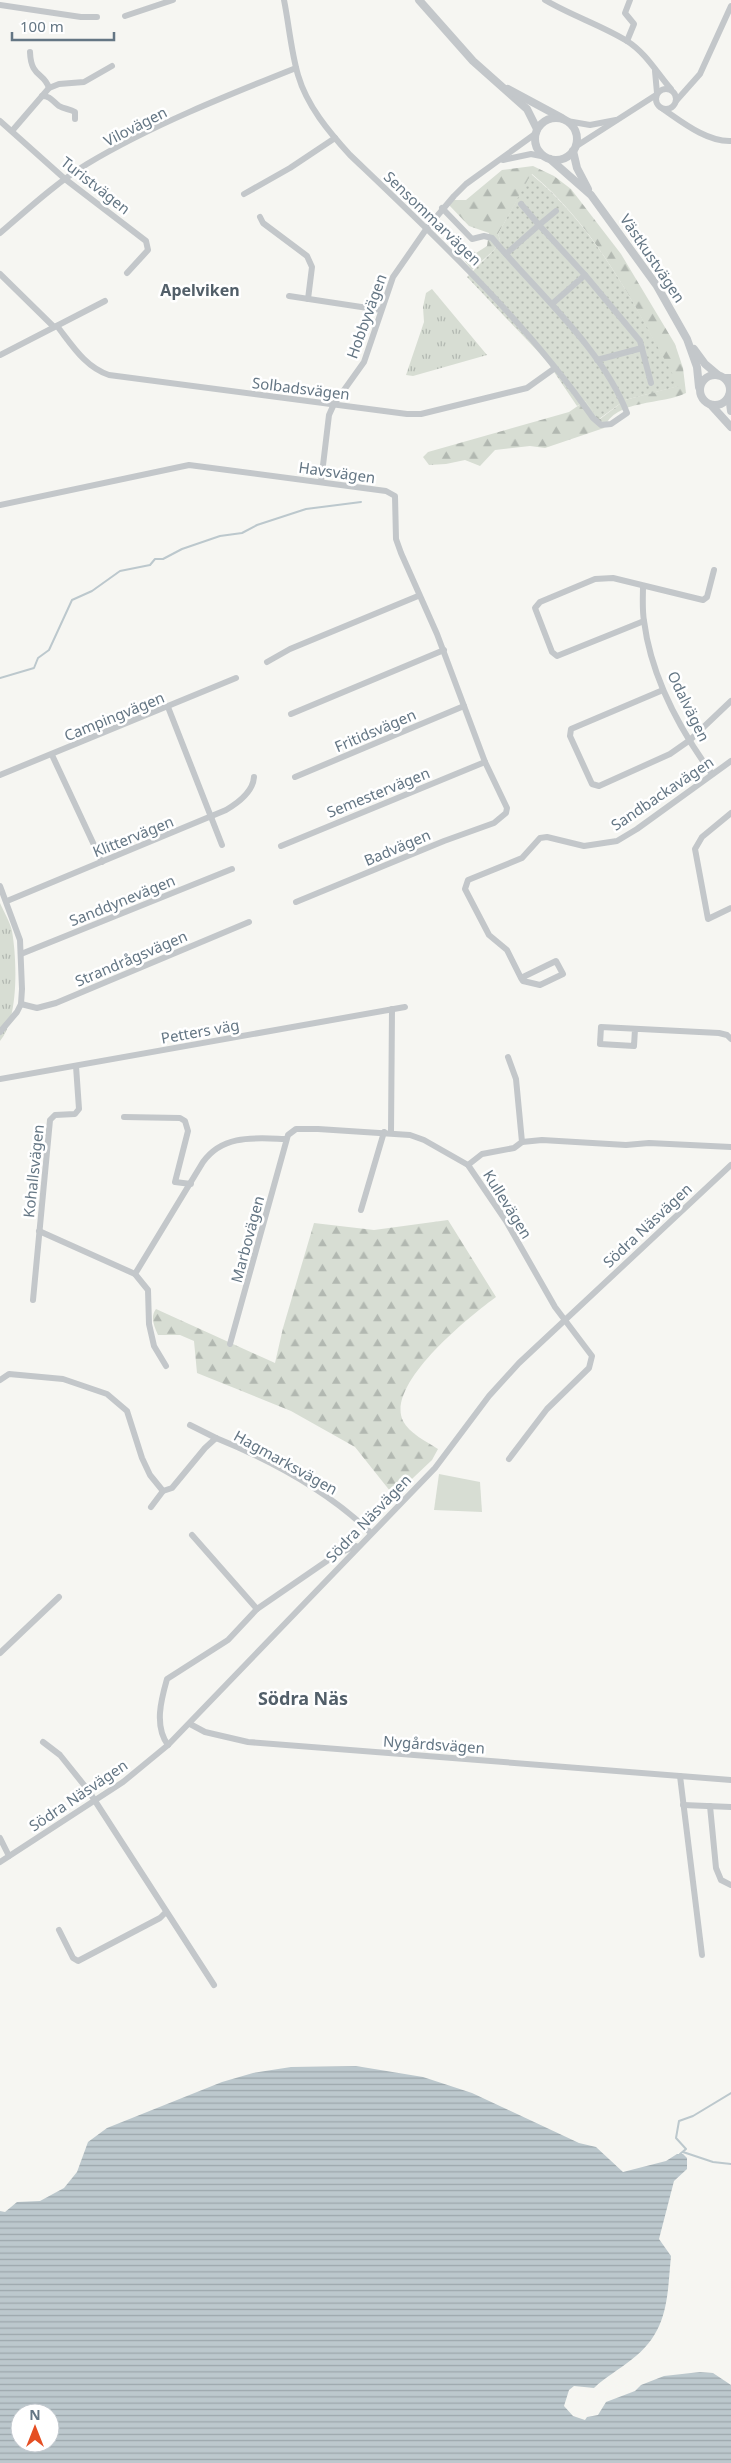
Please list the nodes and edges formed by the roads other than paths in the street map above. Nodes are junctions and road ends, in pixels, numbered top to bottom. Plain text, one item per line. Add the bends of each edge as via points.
1 (174, 0) edge
2 (284, 0) edge
3 (419, 0) edge
4 (545, 0) edge
5 (630, 0) edge
6 (0, 5) edge
7 (731, 6) edge
8 (125, 16) dead end
9 (97, 17) dead end
10 (627, 41) junction
11 (30, 52) dead end
12 (112, 66) dead end
13 (296, 68) junction
14 (655, 69) junction
15 (502, 86) junction
16 (689, 87) junction
17 (49, 88) junction
18 (672, 90) junction
19 (656, 94) junction
20 (42, 96) junction
21 (676, 102) junction
22 (661, 107) junction
23 (636, 109) junction
24 (622, 118) junction
25 (75, 119) dead end
26 (0, 120) edge
27 (565, 120) junction
28 (681, 121) junction
29 (12, 131) junction
30 (536, 132) junction
31 (335, 138) junction
32 (731, 141) edge
33 (574, 149) junction
34 (548, 158) junction
35 (499, 161) junction
36 (65, 179) junction
37 (244, 194) dead end
38 (592, 195) junction
39 (521, 204) dead end
40 (442, 208) junction
41 (556, 211) dead end
42 (260, 217) dead end
43 (539, 225) junction
44 (427, 228) junction
45 (0, 232) edge
46 (506, 254) junction
47 (127, 273) dead end
48 (0, 274) edge
49 (585, 274) junction
50 (289, 296) dead end
51 (308, 299) junction
52 (105, 301) dead end
53 (552, 304) junction
54 (381, 310) junction
55 (56, 327) junction
56 (687, 339) junction
57 (642, 348) junction
58 (0, 355) edge
59 (597, 360) junction
60 (555, 368) junction
61 (721, 376) junction
62 (731, 377) edge
63 (651, 383) dead end
64 (700, 387) junction
65 (730, 393) edge
66 (334, 404) junction
67 (711, 405) junction
68 (731, 411) edge
69 (731, 427) edge
70 (320, 482) junction
71 (0, 504) edge
72 (714, 570) dead end
73 (643, 586) junction
74 (418, 596) junction
75 (644, 620) junction
76 (444, 650) junction
77 (267, 662) dead end
78 (236, 678) dead end
79 (664, 690) junction
80 (731, 701) edge
81 (464, 706) junction
82 (168, 707) junction
83 (290, 714) dead end
84 (690, 740) junction
85 (52, 755) junction
86 (731, 761) edge
87 (485, 762) junction
88 (712, 774) junction
89 (0, 775) edge
90 (254, 777) dead end
91 (295, 777) dead end
92 (506, 813) joint
93 (731, 814) edge
94 (210, 817) junction
95 (222, 846) dead end
96 (281, 846) dead end
97 (102, 862) junction
98 (232, 869) dead end
99 (0, 886) edge
100 (7, 901) junction
101 (296, 902) dead end
102 (731, 908) edge
103 (249, 922) dead end
104 (21, 954) junction
105 (521, 978) junction
106 (21, 1004) junction
107 (404, 1007) dead end
108 (392, 1009) junction
109 (635, 1030) junction
110 (0, 1032) edge
111 (731, 1039) edge
112 (508, 1057) dead end
113 (76, 1066) junction
114 (0, 1079) edge
115 (124, 1117) dead end
116 (384, 1132) junction
117 (391, 1133) junction
118 (285, 1139) junction
119 (522, 1142) junction
120 (731, 1147) edge
121 (468, 1165) junction
122 (731, 1165) edge
123 (191, 1184) junction
124 (361, 1210) dead end
125 (39, 1231) junction
126 (135, 1274) junction
127 (33, 1300) dead end
128 (565, 1321) junction
129 (230, 1344) dead end
130 (166, 1366) dead end
131 (0, 1380) edge
132 (190, 1425) dead end
133 (216, 1438) junction
134 (509, 1459) dead end
135 (163, 1491) junction
136 (151, 1507) dead end
137 (371, 1533) junction
138 (192, 1535) dead end
139 (358, 1546) junction
140 (59, 1597) dead end
141 (257, 1608) junction
142 (0, 1653) edge
143 (190, 1724) junction
144 (43, 1742) dead end
145 (168, 1744) junction
146 (680, 1776) junction
147 (731, 1780) edge
148 (95, 1801) junction
149 (683, 1805) junction
150 (710, 1806) junction
151 (731, 1807) edge
152 (0, 1838) edge
153 (9, 1856) junction
154 (0, 1862) edge
155 (731, 1885) edge
156 (166, 1912) junction
157 (59, 1930) dead end
158 (702, 1954) dead end
159 (214, 1985) dead end

1 - 8 street
2 - 13 street, Sensommarvägen
3 - 15 street via 473,61
4 - 10 street
5 - 10 street via 625,13 634,24
6 - 9 street
7 - 16 street via 704,67
10 - 14 street
11 - 17 street via 34,72
12 - 17 street via 84,82
13 - 31 street, Sensommarvägen via 317,114
13 - 36 street, Vilovägen via 172,121
14 - 18 street
14 - 19 street
15 - 27 street
15 - 30 street via 527,109
16 - 18 street
16 - 21 street
17 - 20 street
18 - 19 street via 662,89
18 - 21 street
19 - 22 street
19 - 23 street
20 - 25 street via 49,96 59,106 75,112
20 - 29 street
21 - 22 street via 670,108
21 - 28 street
22 - 23 street
22 - 28 street
23 - 24 street
24 - 27 street via 590,125
24 - 33 street
26 - 29 street, Turistvägen
27 - 30 street via 549,119
27 - 33 street via 577,134
28 - 32 street via 717,140
29 - 36 street, Turistvägen
30 - 34 street via 538,149
30 - 35 street, Hobbyvägen
31 - 37 street
31 - 44 street, Sensommarvägen
33 - 34 street via 563,159
33 - 38 street, Västkustvägen via 577,168
34 - 35 street, Hobbyvägen via 531,154
34 - 38 street, Västkustvägen
35 - 40 street, Hobbyvägen via 466,184
36 - 45 street, Vilovägen
36 - 47 street, Turistvägen via 146,241 148,250
38 - 56 street, Västkustvägen via 657,286
39 - 43 street
40 - 44 street, Hobbyvägen
40 - 46 street via 472,239 492,238
41 - 43 street
42 - 51 street via 263,223 307,256 312,267
43 - 46 street
43 - 49 street
44 - 54 street, Hobbyvägen via 393,277
44 - 60 street, Sensommarvägen via 511,314
46 - 53 street
48 - 55 street, Solbadsvägen
49 - 53 street
49 - 57 street via 640,341
50 - 51 street
51 - 54 street
52 - 55 street
53 - 59 street
54 - 66 street, Hobbyvägen via 364,362
55 - 58 street
55 - 66 street, Solbadsvägen via 87,363 109,375
56 - 61 street, Västkustvägen via 705,364
56 - 64 street, Västkustvägen via 698,367
57 - 59 street
57 - 63 street
59 - 60 street, Sensommarvägen via 621,396 627,413 611,424 601,425 593,418
60 - 66 street, Solbadsvägen via 528,388 421,414
61 - 62 street
61 - 64 street via 708,376
61 - 65 street, Västkustvägen via 729,385
64 - 67 street, Västkustvägen via 702,398
65 - 67 street via 722,404
65 - 68 street, Västkustvägen
66 - 70 street, Hobbyvägen via 329,415
67 - 69 street, Västkustvägen
70 - 71 street, Havsvägen via 189,464
70 - 74 street, Havsvägen via 386,491 395,496 396,540
72 - 73 street via 707,597 703,600
73 - 75 street, Odalvägen
73 - 75 street via 613,578 595,579 540,602 535,608 552,652 557,656
74 - 76 street, Havsvägen
74 - 77 street via 290,649
75 - 79 street, Odalvägen
76 - 81 street, Havsvägen
76 - 83 street
78 - 82 street, Campingvägen
79 - 84 street, Odalvägen
79 - 84 street via 571,729 570,736 592,784 599,786 670,754
80 - 84 street
81 - 87 street, Havsvägen
81 - 91 street, Fritidsvägen
82 - 85 street, Campingvägen
82 - 94 street
84 - 88 street, Odalvägen
85 - 89 street, Campingvägen
85 - 97 street
86 - 88 street, Sandbackavägen
87 - 92 street, Havsvägen via 507,808
87 - 96 street, Semestervägen
88 - 105 street, Sandbackavägen via 617,840 584,846 540,838 522,858 466,882 465,889 489,935 507,950
90 - 94 street, Klittervägen via 243,798
92 - 101 street, Badvägen via 494,823
93 - 102 street via 702,837 694,849 708,919
94 - 95 street
94 - 97 street, Klittervägen
97 - 100 street, Klittervägen
98 - 104 street, Sanddynevägen
99 - 100 street
100 - 104 street
103 - 106 street, Strandrågsvägen via 56,1003 37,1008
104 - 106 street
105 - 105 street via 540,985 563,974 556,961
106 - 110 street
107 - 108 street, Petters väg
108 - 113 street, Petters väg
108 - 117 street
109 - 109 street via 601,1027 600,1044 634,1046
109 - 111 street via 719,1034
112 - 119 street via 516,1080
113 - 114 street, Petters väg
113 - 125 street, Kohallsvägen via 79,1109 76,1114 55,1116 50,1120
115 - 123 street via 180,1118 186,1121 188,1131 175,1182
116 - 117 street, Kullevägen
116 - 118 street, Kullevägen via 303,1128 292,1131
116 - 124 street
117 - 121 street, Kullevägen via 424,1140
118 - 123 street via 237,1139 226,1143 207,1156
118 - 129 street, Marbovägen via 256,1257
119 - 120 street via 542,1140 626,1145 648,1142
119 - 121 street via 514,1148 482,1154
121 - 128 street, Kullevägen via 506,1221
122 - 128 street, Södra Näsvägen
123 - 126 street
125 - 126 street
125 - 127 street, Kohallsvägen
126 - 130 street via 148,1290 149,1324 154,1346
128 - 134 street, Kullevägen via 592,1356 590,1366 548,1409
128 - 137 street, Södra Näsvägen via 500,1384 435,1468
131 - 135 street via 9,1374 54,1378 107,1394 127,1411 142,1458
132 - 133 street
133 - 135 street, Hagmarksvägen via 172,1488
133 - 137 street, Hagmarksvägen via 333,1500
135 - 136 street, Hagmarksvägen
137 - 139 street, Södra Näsvägen
138 - 141 street
139 - 141 street via 337,1554
139 - 143 street, Södra Näsvägen
140 - 142 street
141 - 145 street via 228,1640 167,1679 160,1712 162,1733
143 - 145 street, Södra Näsvägen
143 - 146 street, Nygårdsvägen via 205,1732 248,1742
144 - 148 street via 71,1768
145 - 148 street, Södra Näsvägen
146 - 147 street, Nygårdsvägen
146 - 149 street
148 - 153 street, Södra Näsvägen
148 - 156 street
149 - 150 street
149 - 158 street
150 - 151 street
150 - 155 street via 716,1868 721,1880
152 - 153 street
153 - 154 street, Södra Näsvägen
156 - 157 street via 78,1961
156 - 159 street

